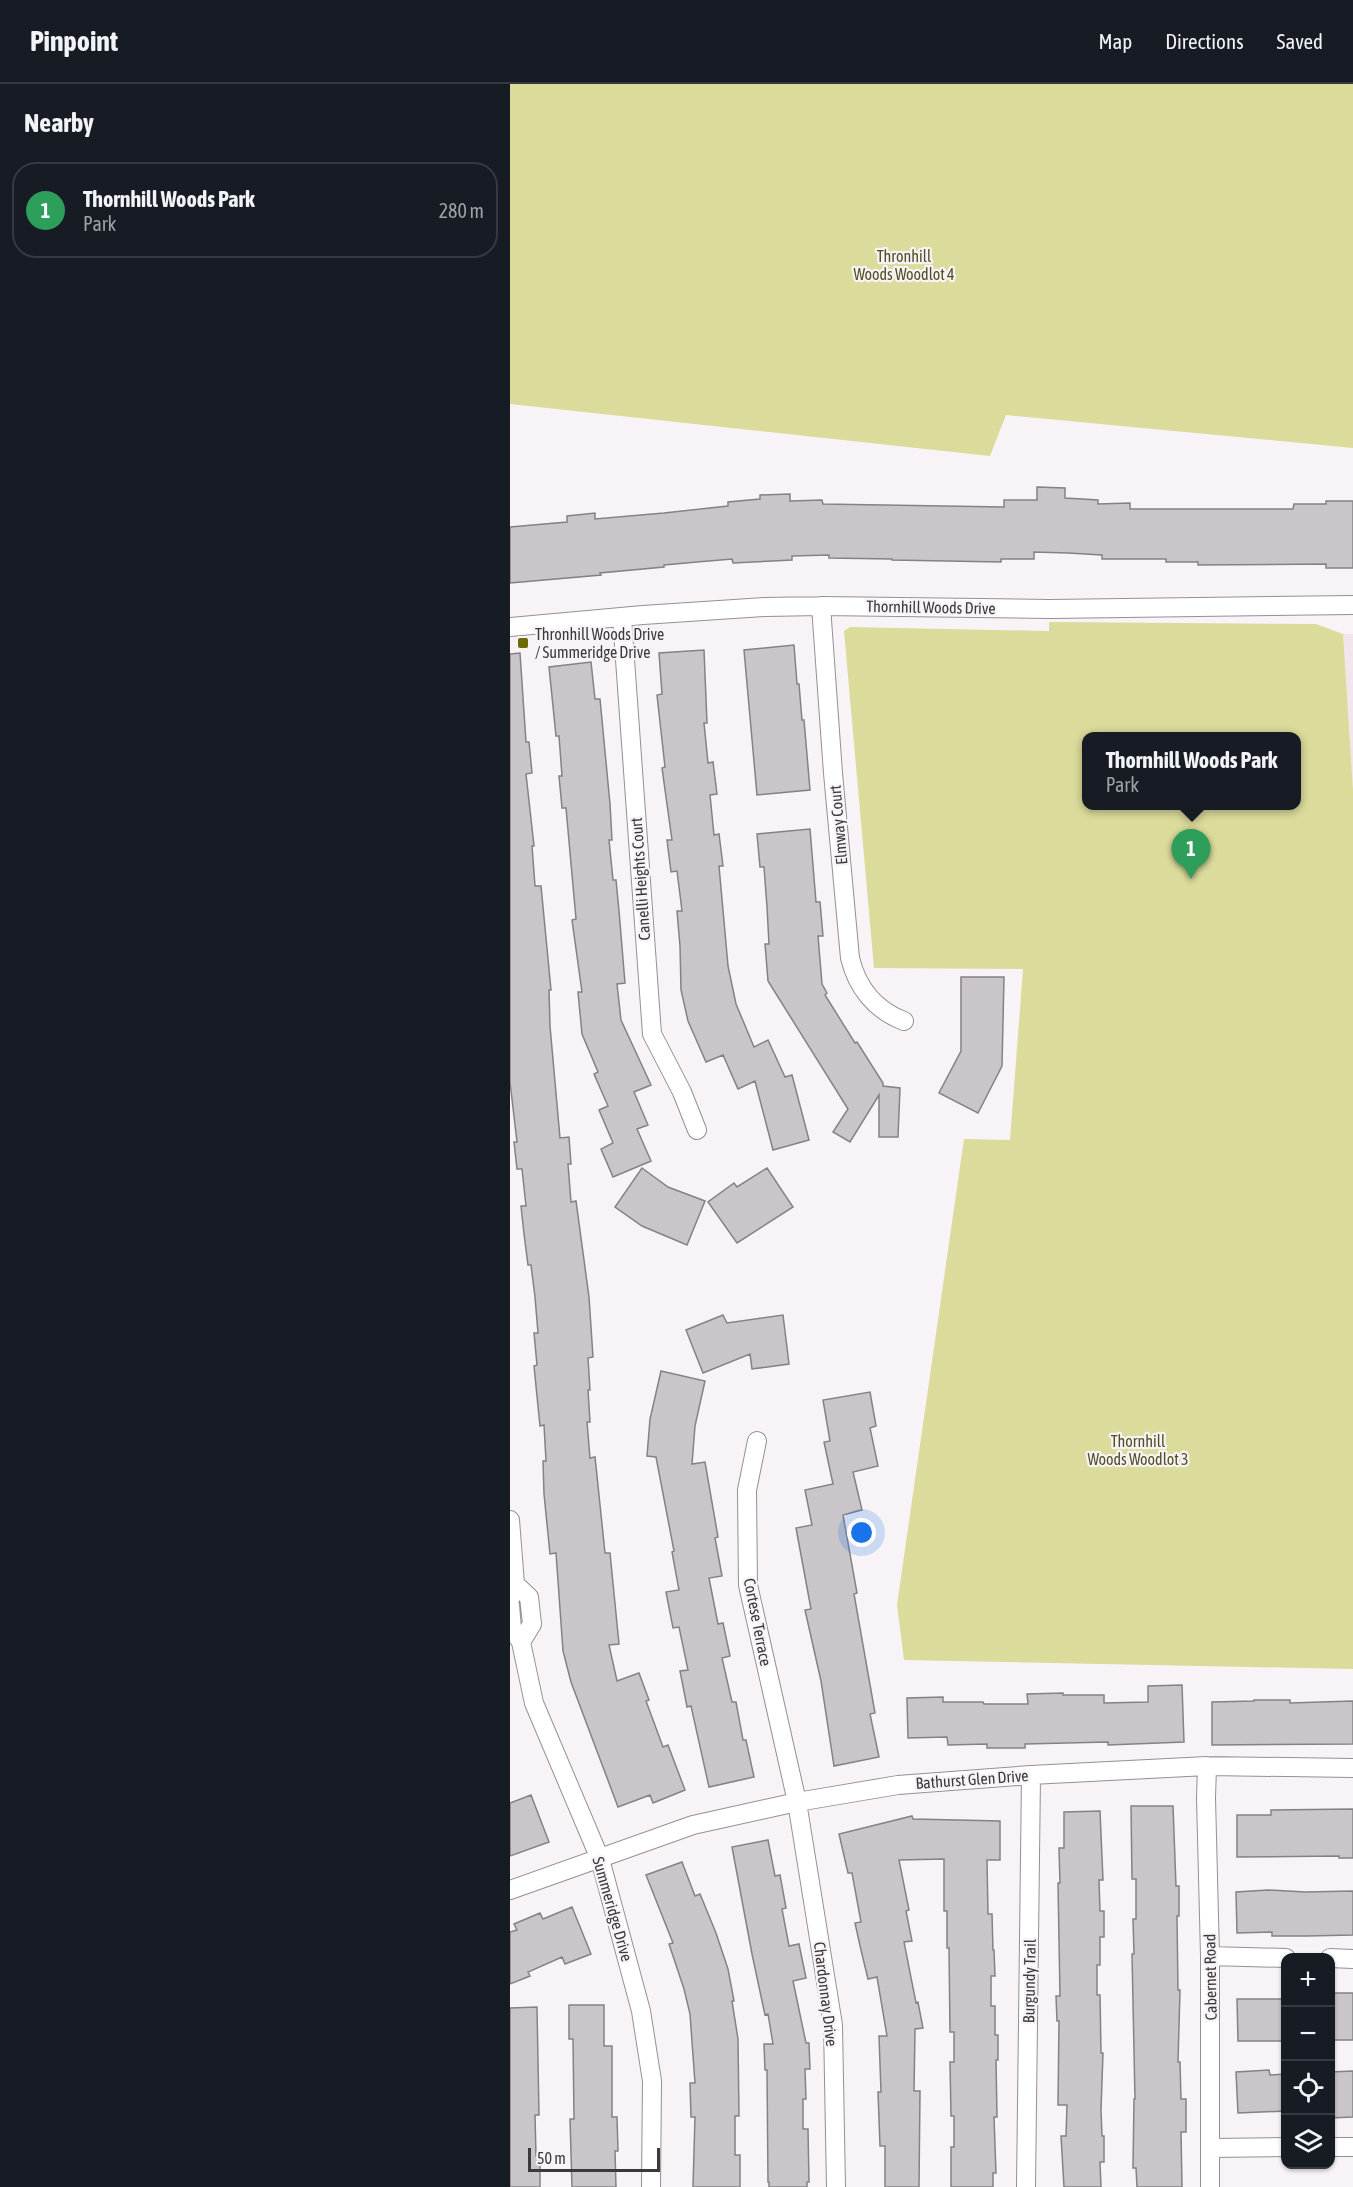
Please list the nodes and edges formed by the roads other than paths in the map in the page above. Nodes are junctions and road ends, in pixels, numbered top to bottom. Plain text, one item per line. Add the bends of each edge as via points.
1 (1353, 605) edge
2 (821, 606) junction
3 (622, 618) junction
4 (510, 627) edge
5 (904, 1021) dead end
6 (697, 1130) dead end
7 (757, 1441) dead end
8 (510, 1520) edge
9 (512, 1591) edge
10 (510, 1605) edge
11 (520, 1642) junction
12 (1207, 1766) junction
13 (1353, 1768) edge
14 (1031, 1775) junction
15 (797, 1802) junction
16 (600, 1859) junction
17 (510, 1890) edge
18 (1210, 1956) junction
19 (1281, 1958) edge
20 (1335, 1958) edge
21 (1353, 1959) edge
22 (1281, 2147) edge
23 (1335, 2147) edge
24 (1353, 2147) edge
25 (1210, 2148) junction
26 (651, 2187) edge
27 (836, 2187) edge
28 (1026, 2187) edge
29 (1210, 2187) edge

1 - 2 street, Thornhill Woods Drive via 1050,609
2 - 3 street, Thornhill Woods Drive
2 - 5 street, Elmway Court via 850,958 868,997
3 - 4 street, Thornhill Woods Drive
3 - 6 street, Canelli Heights Court via 652,1034
7 - 15 street, Cortese Terrace via 747,1490 748,1585
8 - 9 street
9 - 11 street via 529,1597 532,1624
10 - 11 street, Summeridge Drive via 512,1629
11 - 16 street, Summeridge Drive via 534,1703
12 - 13 street, Bathurst Glen Drive
12 - 14 street, Bathurst Glen Drive
12 - 18 street, Cabernet Road
14 - 15 street, Bathurst Glen Drive via 898,1785
14 - 28 street, Burgundy Trail
15 - 16 street, Bathurst Glen Drive via 693,1825
15 - 27 street, Chardonnay Drive via 832,2025
16 - 17 street, Bathurst Glen Drive
16 - 26 street, Summeridge Drive via 641,2011 652,2081
18 - 19 street
18 - 25 street, Cabernet Road
20 - 21 street
22 - 25 street
23 - 24 street
25 - 29 street, Cabernet Road

